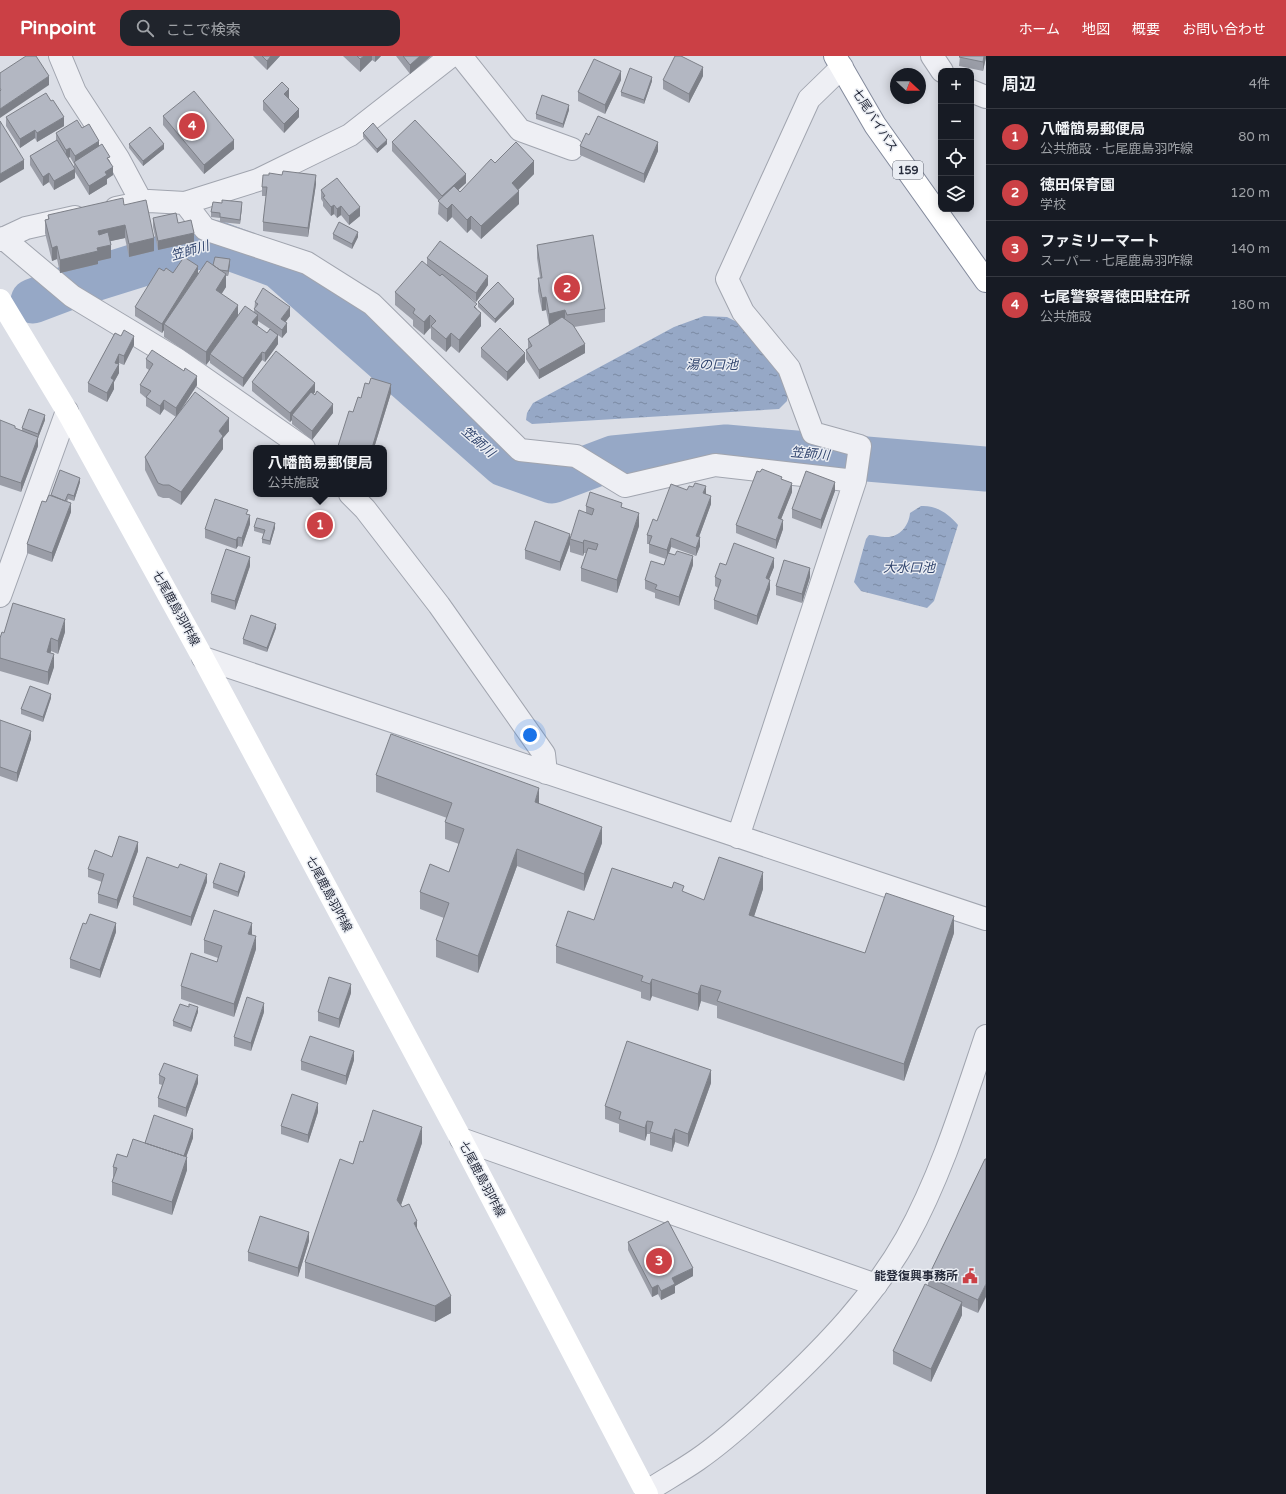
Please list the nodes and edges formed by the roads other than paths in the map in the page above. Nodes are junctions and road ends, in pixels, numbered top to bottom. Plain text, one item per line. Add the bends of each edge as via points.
1 (60, 56) edge
2 (451, 56) edge
3 (460, 56) edge
4 (932, 56) edge
5 (838, 61) edge
6 (940, 68) edge
7 (974, 92) edge
8 (986, 97) edge
9 (572, 149) dead end
10 (142, 203) junction
11 (184, 203) junction
12 (2, 239) edge
13 (986, 281) edge
14 (0, 300) edge
15 (66, 411) junction
16 (300, 445) edge
17 (857, 468) junction
18 (353, 497) edge
19 (0, 596) edge
20 (203, 658) junction
21 (546, 773) junction
22 (738, 836) junction
23 (986, 920) edge
24 (986, 1036) edge
25 (461, 1139) junction
26 (876, 1285) junction
27 (647, 1493) edge

1 - 10 street via 75,92 118,158
2 - 11 street via 350,135 258,180
3 - 9 street via 520,130
4 - 6 street
5 - 13 main road, 七尾バイパス / 159 via 875,125
5 - 17 street via 809,99 727,279 743,312 789,368 813,433 860,446
7 - 8 street
10 - 11 street
10 - 12 street via 26,228
11 - 17 street via 205,229 307,264 372,304 520,450 576,456 625,486 715,465
12 - 16 street via 72,296 178,360
14 - 15 main road, 七尾鹿島羽咋線
15 - 19 street
15 - 20 main road, 七尾鹿島羽咋線
17 - 22 street
18 - 21 street via 439,605 544,754
20 - 21 street
20 - 25 main road, 七尾鹿島羽咋線
21 - 22 street
22 - 23 street
24 - 26 street via 953,1132 923,1203 906,1239
25 - 26 street
25 - 27 main road, 七尾鹿島羽咋線
26 - 27 street via 819,1353 756,1413 699,1459

